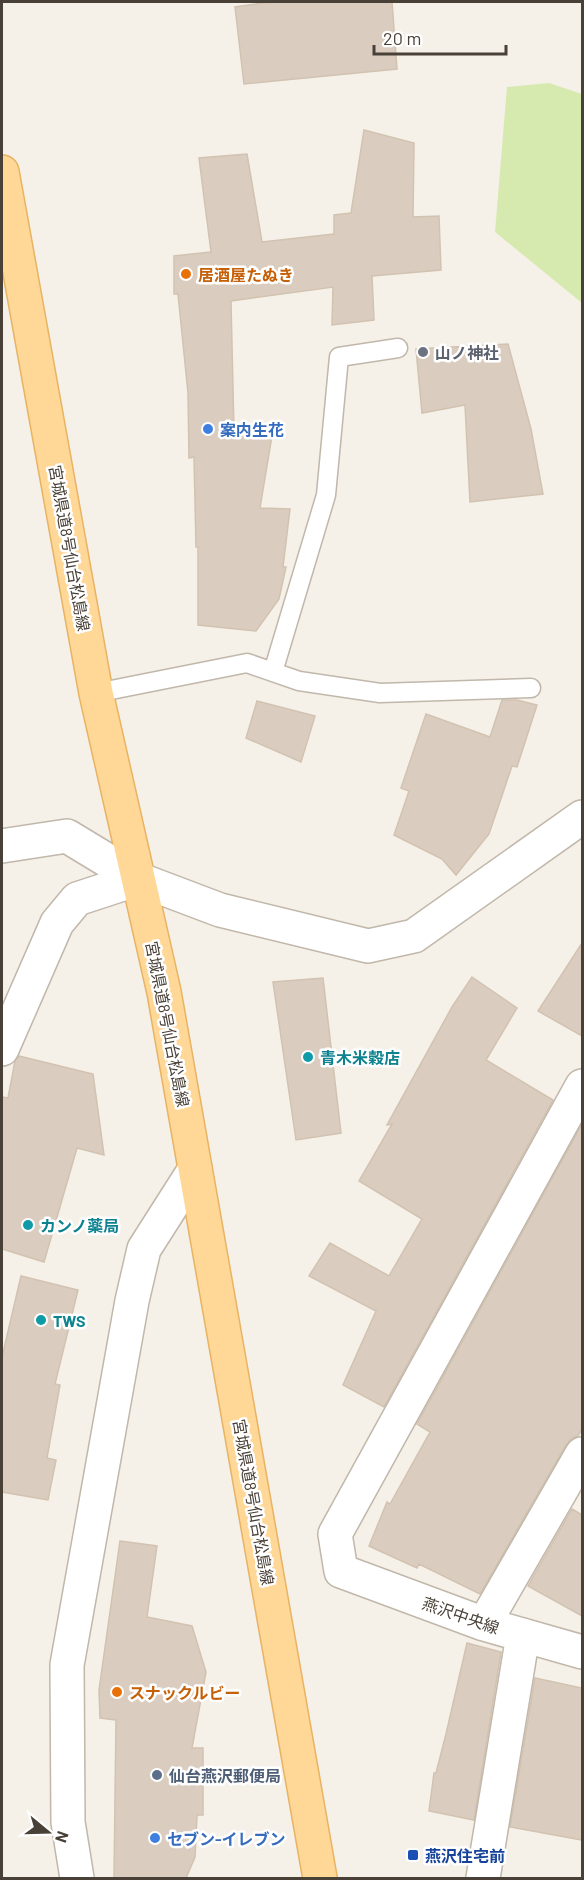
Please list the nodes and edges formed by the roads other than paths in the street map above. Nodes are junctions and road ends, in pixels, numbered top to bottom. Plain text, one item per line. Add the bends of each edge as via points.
1 (2, 172) edge
2 (398, 348) dead end
3 (273, 672) junction
4 (531, 688) dead end
5 (96, 693) junction
6 (582, 817) edge
7 (2, 846) edge
8 (138, 879) junction
9 (2, 1048) edge
10 (582, 1086) edge
11 (195, 1169) junction
12 (582, 1454) edge
13 (484, 1624) junction
14 (523, 1635) junction
15 (582, 1652) edge
16 (77, 1878) edge
17 (320, 1878) edge
18 (483, 1878) edge

1 - 5 main road, 宮城県道8号仙台松島線
2 - 3 lane via 339,357 326,495
3 - 4 lane via 299,681 380,693
3 - 5 lane via 247,663
5 - 8 main road, 宮城県道8号仙台松島線
6 - 8 street via 414,936 368,946 220,910
7 - 8 street via 68,836
8 - 9 street via 77,899 57,923
8 - 11 main road, 宮城県道8号仙台松島線 via 164,992
10 - 13 street, 燕沢中央線 via 335,1534 341,1571
11 - 16 street via 144,1249 68,1665 68,1822
11 - 17 main road, 宮城県道8号仙台松島線
12 - 13 street
13 - 14 street, 燕沢中央線
14 - 15 street, 燕沢中央線
14 - 18 street

